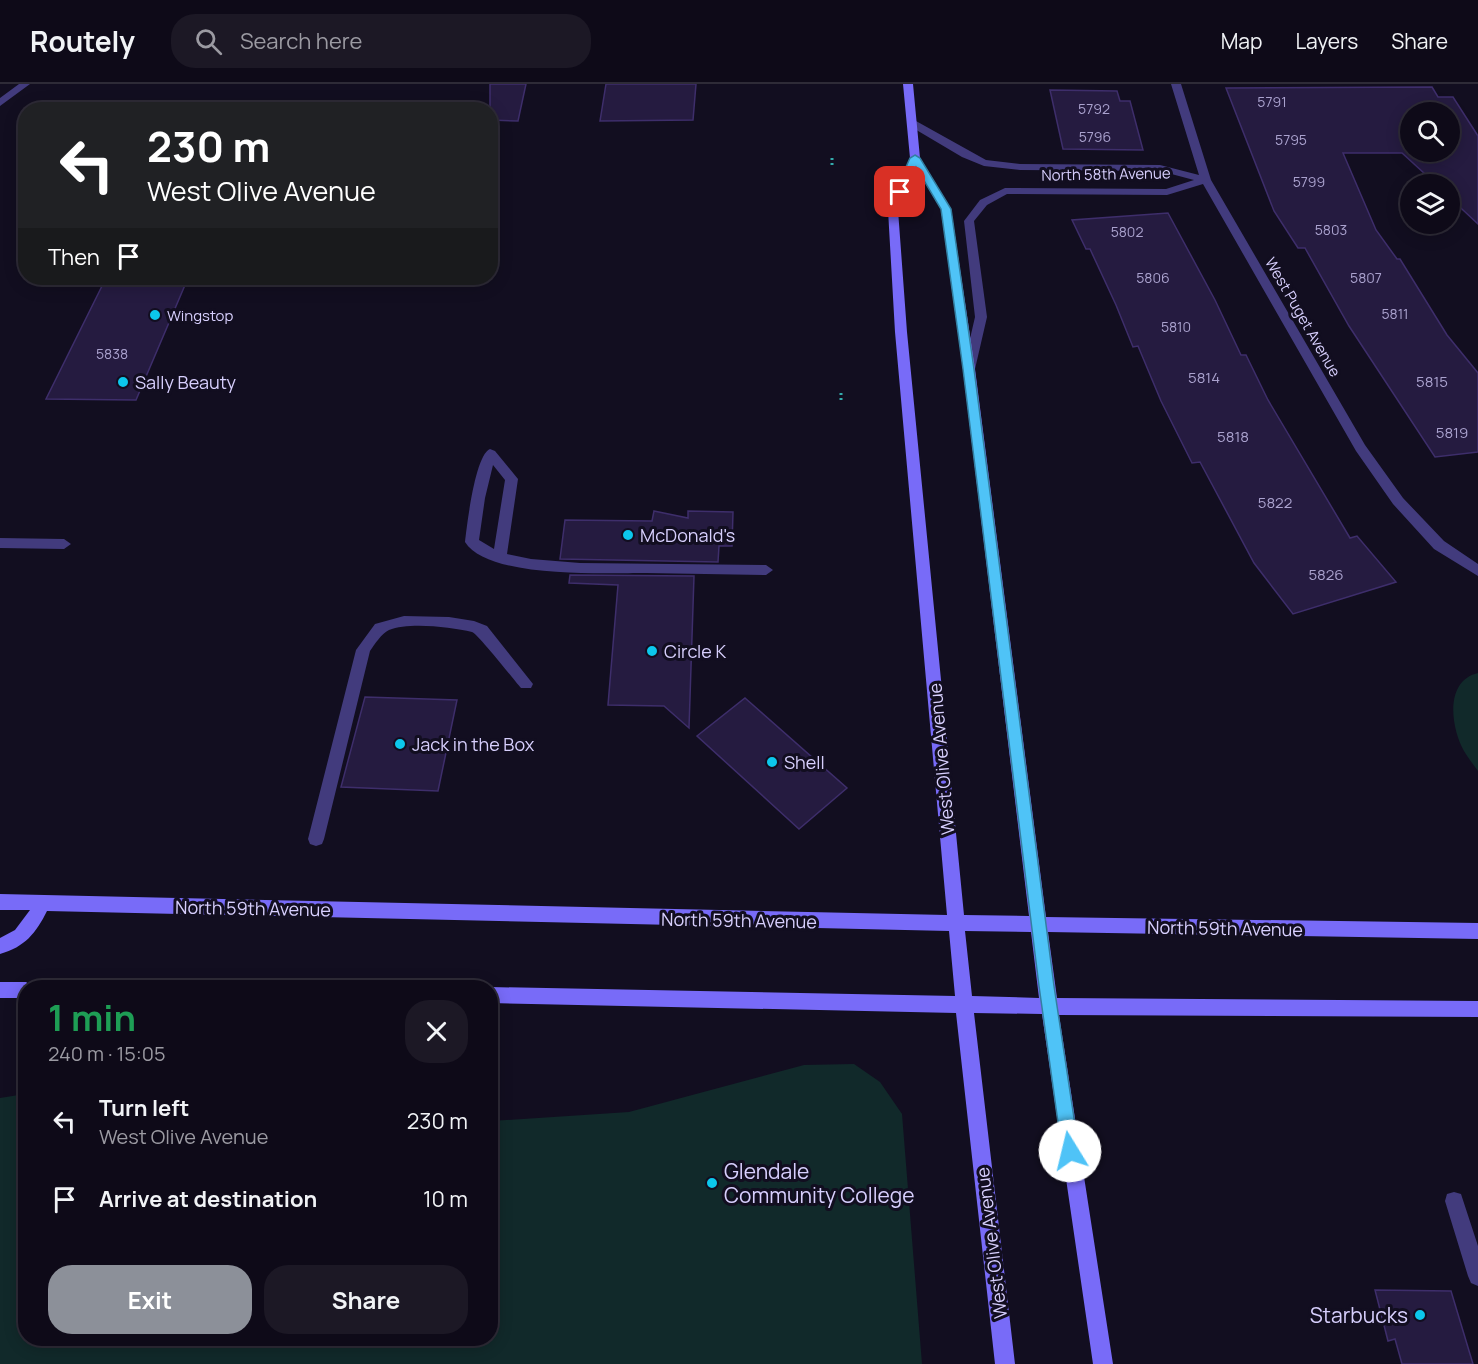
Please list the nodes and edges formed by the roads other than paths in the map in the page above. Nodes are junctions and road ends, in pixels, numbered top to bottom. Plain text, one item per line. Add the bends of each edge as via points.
1 (25, 84) edge
2 (908, 84) edge
3 (1176, 84) edge
4 (0, 103) edge
5 (912, 123) junction
6 (915, 158) junction
7 (1206, 180) junction
8 (969, 369) junction
9 (0, 543) edge
10 (64, 544) dead end
11 (500, 558) junction
12 (766, 570) dead end
13 (1478, 572) edge
14 (526, 684) dead end
15 (316, 839) dead end
16 (0, 902) edge
17 (42, 903) junction
18 (956, 923) junction
19 (1038, 925) junction
20 (1478, 931) edge
21 (0, 946) edge
22 (0, 990) edge
23 (18, 990) edge
24 (498, 995) edge
25 (964, 1005) junction
26 (1049, 1006) junction
27 (1478, 1009) edge
28 (1454, 1201) dead end
29 (1478, 1276) edge
30 (1005, 1364) edge
31 (1103, 1364) edge

1 - 4 street
2 - 5 main road, West Olive Avenue
3 - 7 street, West Puget Avenue
5 - 6 main road, West Olive Avenue
5 - 7 street, North 58th Avenue via 984,163 1160,168
6 - 8 main road, West Olive Avenue via 946,209
6 - 18 main road, West Olive Avenue via 892,210
7 - 8 street, North 58th Avenue via 1167,192 1005,191 981,203 969,221 981,317
7 - 13 street, West Puget Avenue via 1360,448 1398,501 1439,545
8 - 19 main road, West Olive Avenue
9 - 10 street
11 - 11 street via 472,542 478,495 490,454 512,479
11 - 12 street via 560,568
14 - 15 street via 483,630 469,625 396,622 372,635 363,650
16 - 17 main road, North 59th Avenue
17 - 18 main road, North 59th Avenue
17 - 21 main road via 24,934
18 - 19 main road, North 59th Avenue
18 - 25 main road, West Olive Avenue
19 - 20 main road, North 59th Avenue
19 - 26 main road, West Olive Avenue
22 - 23 main road
24 - 25 main road
25 - 26 main road
25 - 30 main road, West Olive Avenue
26 - 27 main road
26 - 31 main road, West Olive Avenue
28 - 29 street

